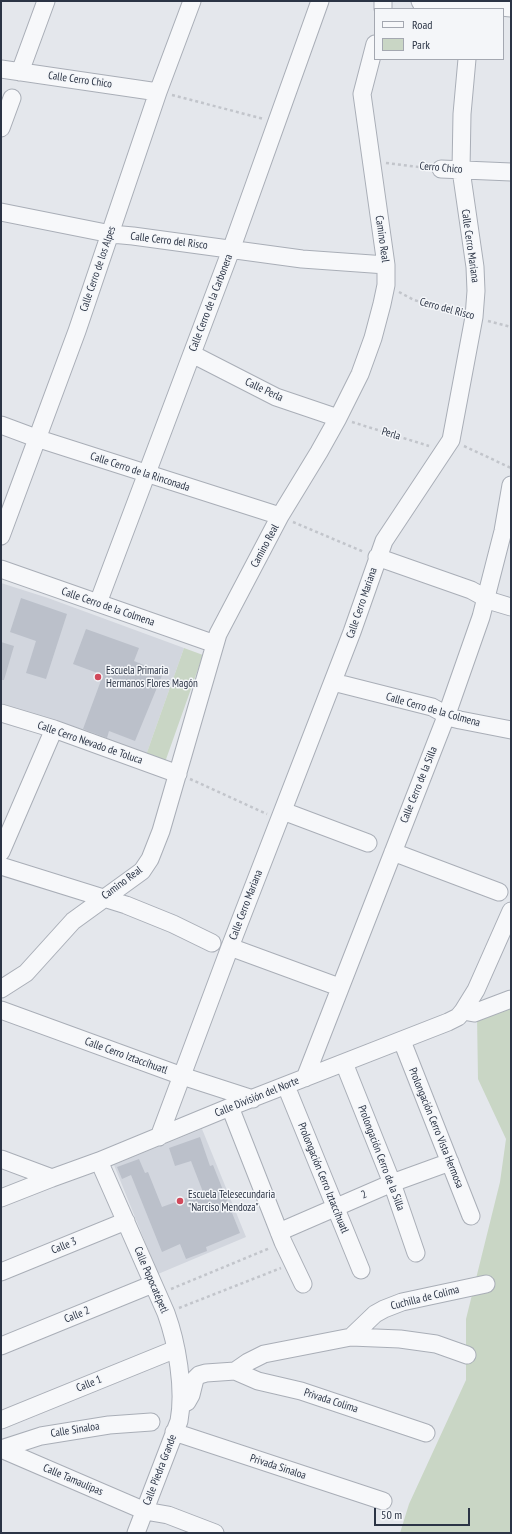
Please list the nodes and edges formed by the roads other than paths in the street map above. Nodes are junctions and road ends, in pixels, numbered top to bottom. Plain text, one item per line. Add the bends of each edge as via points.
1 (46, 1) edge
2 (192, 1) edge
3 (320, 1) edge
4 (422, 4) edge
5 (459, 8) edge
6 (478, 8) edge
7 (511, 8) edge
8 (374, 48) edge
9 (467, 60) edge
10 (1, 69) edge
11 (20, 72) junction
12 (158, 92) junction
13 (12, 98) dead end
14 (1, 128) edge
15 (441, 169) road end
16 (461, 170) junction
17 (511, 172) edge
18 (1, 212) edge
19 (111, 234) junction
20 (232, 250) junction
21 (386, 265) junction
22 (192, 354) junction
23 (338, 418) junction
24 (1, 425) edge
25 (36, 438) junction
26 (147, 474) junction
27 (511, 485) edge
28 (280, 516) junction
29 (1, 536) edge
30 (377, 557) junction
31 (1, 569) edge
32 (487, 599) junction
33 (98, 603) junction
34 (511, 607) edge
35 (215, 644) junction
36 (333, 682) junction
37 (1, 713) edge
38 (447, 714) junction
39 (54, 729) junction
40 (511, 730) edge
41 (178, 774) junction
42 (283, 811) junction
43 (368, 843) dead end
44 (1, 852) edge
45 (392, 852) junction
46 (1, 866) edge
47 (499, 892) dead end
48 (103, 898) junction
49 (511, 911) edge
50 (212, 943) dead end
51 (230, 947) junction
52 (339, 987) junction
53 (1, 989) edge
54 (511, 999) edge
55 (1, 1010) edge
56 (463, 1011) junction
57 (402, 1041) junction
58 (344, 1063) junction
59 (182, 1076) junction
60 (305, 1078) junction
61 (286, 1086) junction
62 (253, 1099) junction
63 (230, 1108) junction
64 (159, 1137) junction
65 (1, 1159) edge
66 (99, 1161) junction
67 (450, 1162) junction
68 (52, 1178) junction
69 (392, 1183) junction
70 (1, 1198) edge
71 (335, 1207) junction
72 (471, 1216) dead end
73 (126, 1221) junction
74 (281, 1237) junction
75 (416, 1253) dead end
76 (361, 1270) dead end
77 (1, 1272) edge
78 (303, 1284) dead end
79 (486, 1284) dead end
80 (155, 1289) junction
81 (351, 1338) junction
82 (1, 1346) edge
83 (176, 1349) junction
84 (468, 1356) dead end
85 (235, 1372) junction
86 (181, 1406) junction
87 (1, 1420) edge
88 (151, 1422) dead end
89 (174, 1432) junction
90 (426, 1433) dead end
91 (1, 1449) edge
92 (383, 1502) dead end
93 (145, 1511) junction
94 (136, 1533) edge
95 (215, 1533) edge

1 - 11 street
2 - 12 street, Calle Cerro de los Alpes
3 - 20 street, Calle Cerro de la Carbonera
4 - 5 street
6 - 7 street
8 - 21 street, Camino Real via 362,94
9 - 16 street, Calle Cerro Mariana via 462,114
10 - 11 street, Calle Cerro Chico
11 - 12 street, Calle Cerro Chico
12 - 19 street, Calle Cerro de los Alpes
13 - 14 street
15 - 16 street, Cerro Chico
16 - 17 street, Cerro Chico
16 - 30 street, Calle Cerro Mariana via 476,290 474,317 447,445 384,541
18 - 19 street, Calle Cerro del Risco
19 - 20 street, Calle Cerro del Risco
19 - 25 street, Calle Cerro de los Alpes
20 - 21 street, Calle Cerro del Risco via 302,259
20 - 22 street, Calle Cerro de la Carbonera
21 - 23 street, Camino Real via 386,285 373,338 360,374
22 - 23 street, Calle Perla via 276,397
22 - 26 street, Calle Cerro de la Carbonera
23 - 28 street, Camino Real
24 - 25 street, Calle Cerro de la Rinconada
25 - 26 street, Calle Cerro de la Rinconada
25 - 29 street, Calle Cerro de los Alpes
26 - 28 street, Calle Cerro de la Rinconada
26 - 33 street, Calle Cerro de la Carbonera
27 - 32 street, Calle Cerro de la Silla
28 - 35 street, Camino Real
30 - 32 street via 471,590
30 - 36 street, Calle Cerro Mariana
31 - 33 street, Calle Cerro de la Colmena
32 - 34 street
32 - 38 street, Calle Cerro de la Silla
33 - 35 street, Calle Cerro de la Colmena
35 - 41 street, Camino Real
36 - 38 street, Calle Cerro de la Colmena via 432,707
36 - 42 street, Calle Cerro Mariana
37 - 39 street, Calle Cerro Nevado de Toluca
38 - 40 street, Calle Cerro de la Colmena via 460,720
38 - 45 street, Calle Cerro de la Silla
39 - 41 street, Calle Cerro Nevado de Toluca
39 - 44 street
41 - 48 street, Camino Real via 150,859 142,871
42 - 43 street
42 - 51 street, Calle Cerro Mariana
45 - 47 street
45 - 52 street, Calle Cerro de la Silla
46 - 48 street
48 - 50 street via 173,924
48 - 53 street, Camino Real via 73,921 26,973
49 - 56 street via 476,990
51 - 52 street
51 - 59 street, Calle Cerro Mariana
52 - 60 street, Calle Cerro de la Silla
54 - 56 street, Calle División del Norte via 474,1012
55 - 59 street, Calle Cerro Iztaccíhuatl
56 - 57 street, Calle División del Norte via 448,1022
57 - 58 street, Calle División del Norte
57 - 67 street, Prolongación Cerro Vista Hermosa
58 - 60 street, Calle División del Norte
58 - 69 street, Prolongación Cerro de la Silla
59 - 62 street, Calle Cerro Iztaccíhuatl
59 - 64 street, Calle Cerro Mariana
60 - 61 street, Calle División del Norte
61 - 62 street, Calle División del Norte
61 - 71 street, Prolongación Cerro Iztaccíhuatl
62 - 63 street, Calle División del Norte
63 - 64 street, Calle División del Norte
63 - 74 street
64 - 66 street, Calle División del Norte
65 - 68 street
66 - 68 street, Calle División del Norte
66 - 73 street, Calle Popocatépetl
67 - 69 street, 2
67 - 72 street, Prolongación Cerro Vista Hermosa
68 - 70 street, Calle División del Norte
69 - 71 street, 2
69 - 75 street, Prolongación Cerro de la Silla
71 - 74 street, 2
71 - 76 street, Prolongación Cerro Iztaccíhuatl
73 - 77 street, Calle 3
73 - 80 street, Calle Popocatépetl
74 - 78 street
79 - 81 street, Cuchilla de Colima via 402,1302 384,1309 369,1319
80 - 82 street, Calle 2
80 - 83 street, Calle Popocatépetl via 166,1313
81 - 84 street via 400,1339 436,1344
81 - 85 street via 264,1354
83 - 86 street, Calle Popocatépetl
83 - 87 street, Calle 1
85 - 86 street via 196,1376 191,1395
85 - 90 street, Privada Colima
86 - 89 street, Calle Piedra Grande
88 - 91 street, Calle Sinaloa via 109,1425 41,1436
89 - 92 street, Privada Sinaloa
89 - 93 street, Calle Piedra Grande
91 - 93 street, Calle Tamaulipas
93 - 94 street, Calle Piedra Grande
93 - 95 street, Calle Tamaulipas via 168,1515

